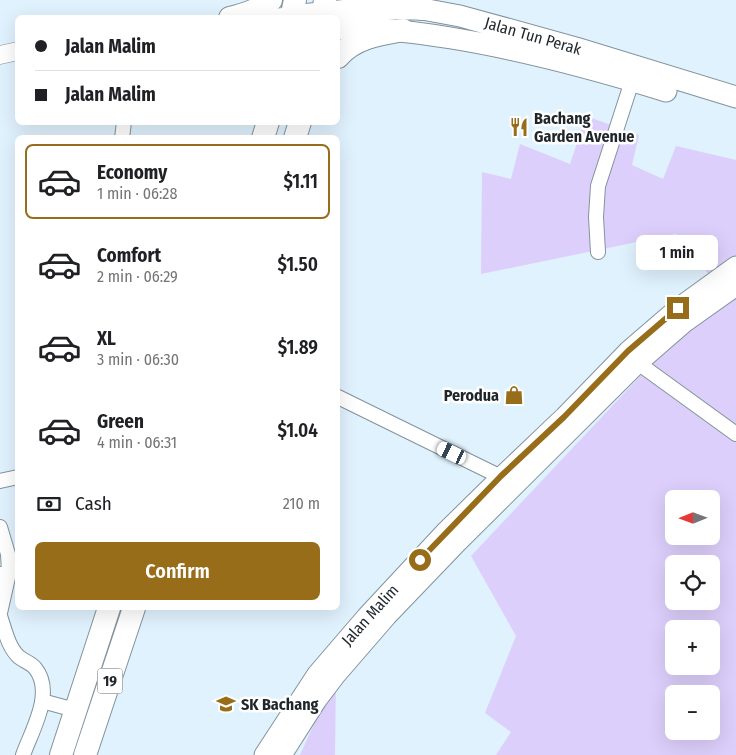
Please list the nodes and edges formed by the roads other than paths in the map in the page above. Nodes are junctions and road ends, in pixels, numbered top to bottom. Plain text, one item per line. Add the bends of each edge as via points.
1 (271, 0) edge
2 (380, 0) edge
3 (422, 9) junction
4 (288, 13) edge
5 (241, 15) edge
6 (327, 15) edge
7 (340, 21) edge
8 (403, 30) junction
9 (340, 54) edge
10 (632, 81) junction
11 (736, 98) edge
12 (736, 112) edge
13 (598, 252) dead end
14 (736, 266) edge
15 (736, 286) edge
16 (638, 363) junction
17 (340, 398) edge
18 (736, 434) edge
19 (501, 476) junction
20 (15, 478) edge
21 (0, 481) edge
22 (0, 527) edge
23 (4, 574) edge
24 (108, 610) edge
25 (133, 610) edge
26 (0, 615) edge
27 (42, 700) junction
28 (75, 710) junction
29 (23, 755) edge
30 (60, 755) edge
31 (85, 755) edge
32 (264, 755) edge
33 (282, 755) edge

1 - 5 highway
2 - 3 highway
3 - 6 main road, Jalan Tun Perak via 358,9
3 - 11 main road, Jalan Tun Perak via 460,16 576,48
4 - 6 main road
7 - 8 main road, Jalan Tun Perak via 355,28
8 - 9 highway via 377,34 359,41
8 - 10 main road, Jalan Tun Perak via 497,45
10 - 12 main road, Jalan Tun Perak
10 - 13 street via 598,186
14 - 19 main road, Jalan Malim via 678,308 628,351
15 - 16 main road, Jalan Malim via 684,323
16 - 18 street
16 - 33 main road, Jalan Malim via 387,616 331,681
17 - 19 street
19 - 32 main road, Jalan Malim via 316,674
20 - 21 street
22 - 23 street via 8,554
23 - 26 street
24 - 28 highway, 19
25 - 31 highway, 19
26 - 27 street via 14,652 34,667 41,678
27 - 28 street
27 - 29 street
28 - 30 highway, 19

